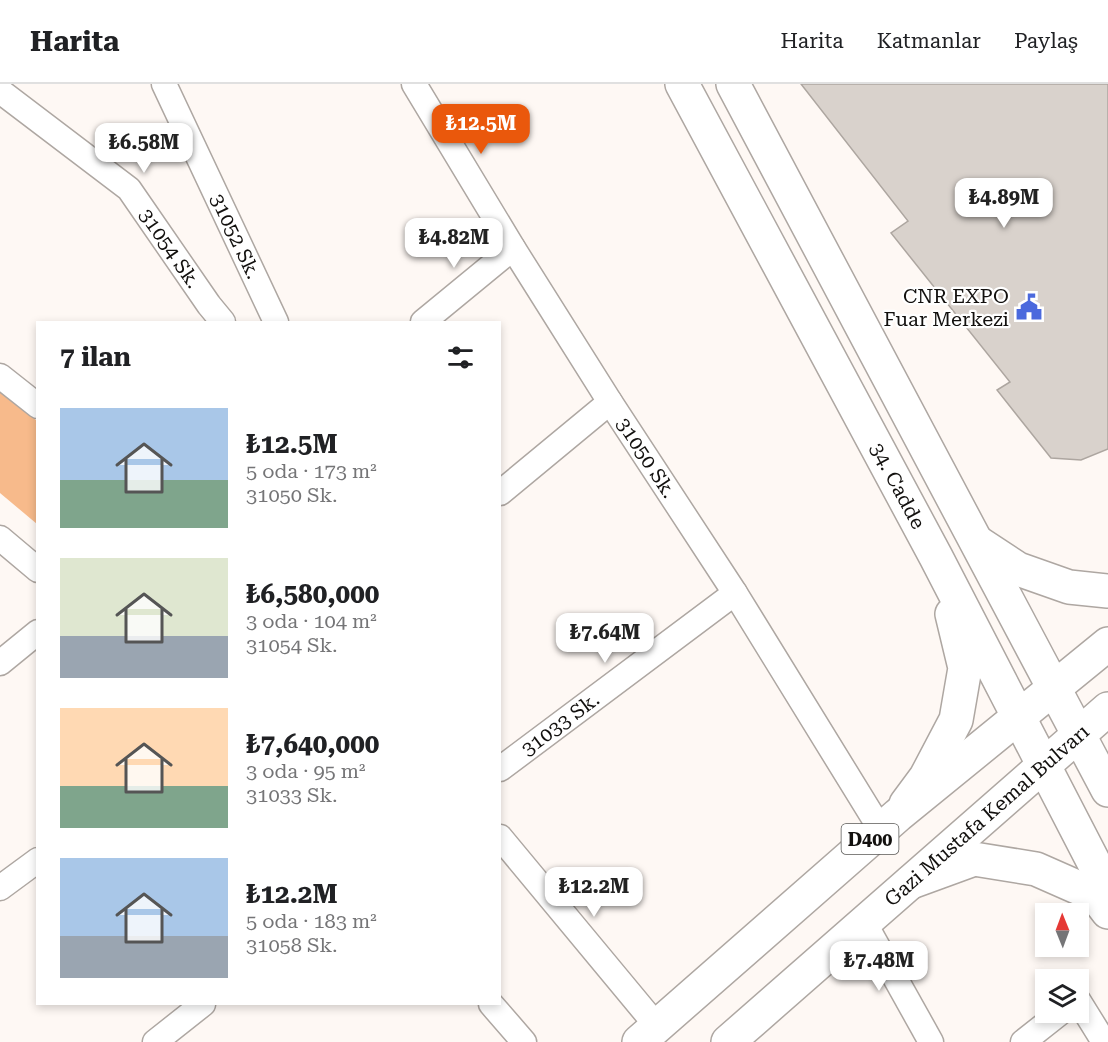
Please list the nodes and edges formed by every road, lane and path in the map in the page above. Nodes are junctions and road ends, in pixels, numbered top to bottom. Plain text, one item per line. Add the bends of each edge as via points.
1 (164, 84) edge
2 (414, 84) edge
3 (682, 84) edge
4 (734, 84) edge
5 (0, 91) edge
6 (513, 248) junction
7 (222, 321) edge
8 (276, 321) edge
9 (424, 321) edge
10 (0, 376) edge
11 (610, 402) junction
12 (36, 404) edge
13 (501, 492) edge
14 (0, 538) edge
15 (976, 541) junction
16 (936, 557) junction
17 (36, 568) edge
18 (1108, 591) edge
19 (735, 593) junction
20 (36, 634) edge
21 (1108, 644) edge
22 (0, 663) edge
23 (1054, 687) junction
24 (1108, 709) edge
25 (1018, 716) junction
26 (1078, 734) junction
27 (1043, 765) junction
28 (501, 768) edge
29 (1108, 790) edge
30 (889, 822) junction
31 (501, 838) edge
32 (36, 861) edge
33 (909, 882) junction
34 (0, 888) edge
35 (1108, 890) edge
36 (1108, 912) edge
37 (864, 922) junction
38 (202, 1005) edge
39 (492, 1005) edge
40 (1089, 1018) edge
41 (1047, 1023) edge
42 (647, 1034) edge
43 (155, 1042) edge
44 (524, 1042) edge
45 (728, 1042) edge
46 (931, 1042) edge
47 (1023, 1042) edge
48 (1104, 1042) edge

1 - 8 street, 31052 Sk.
2 - 6 street, 31050 Sk.
3 - 16 main road, 34. Cadde
4 - 15 main road
5 - 7 street, 31054 Sk. via 129,189
6 - 9 street
6 - 11 street, 31050 Sk.
10 - 12 street
11 - 13 street
11 - 19 street, 31050 Sk.
14 - 17 street
15 - 18 main road via 1018,569 1069,587
15 - 23 main road
16 - 25 main road, 34. Cadde
16 - 30 main road via 964,668 956,720 926,777
19 - 28 street, 31033 Sk.
19 - 30 street, 31050 Sk.
20 - 22 street
21 - 23 main road, D400
23 - 25 main road, D400
23 - 26 main road
24 - 26 main road, Gazi Mustafa Kemal Bulvarı / D400
25 - 27 main road, 34. Cadde
25 - 30 main road, D400
26 - 27 main road, Gazi Mustafa Kemal Bulvarı / D400
26 - 29 main road
27 - 33 main road, Gazi Mustafa Kemal Bulvarı / D400
27 - 35 main road, 34. Cadde
30 - 42 main road, D400
31 - 42 street
32 - 34 street
33 - 36 main road via 974,859 1036,868 1095,895
33 - 37 main road, Gazi Mustafa Kemal Bulvarı / D400
37 - 45 main road, Gazi Mustafa Kemal Bulvarı / D400
37 - 46 street
38 - 43 street
39 - 44 street
40 - 48 street
41 - 47 street

